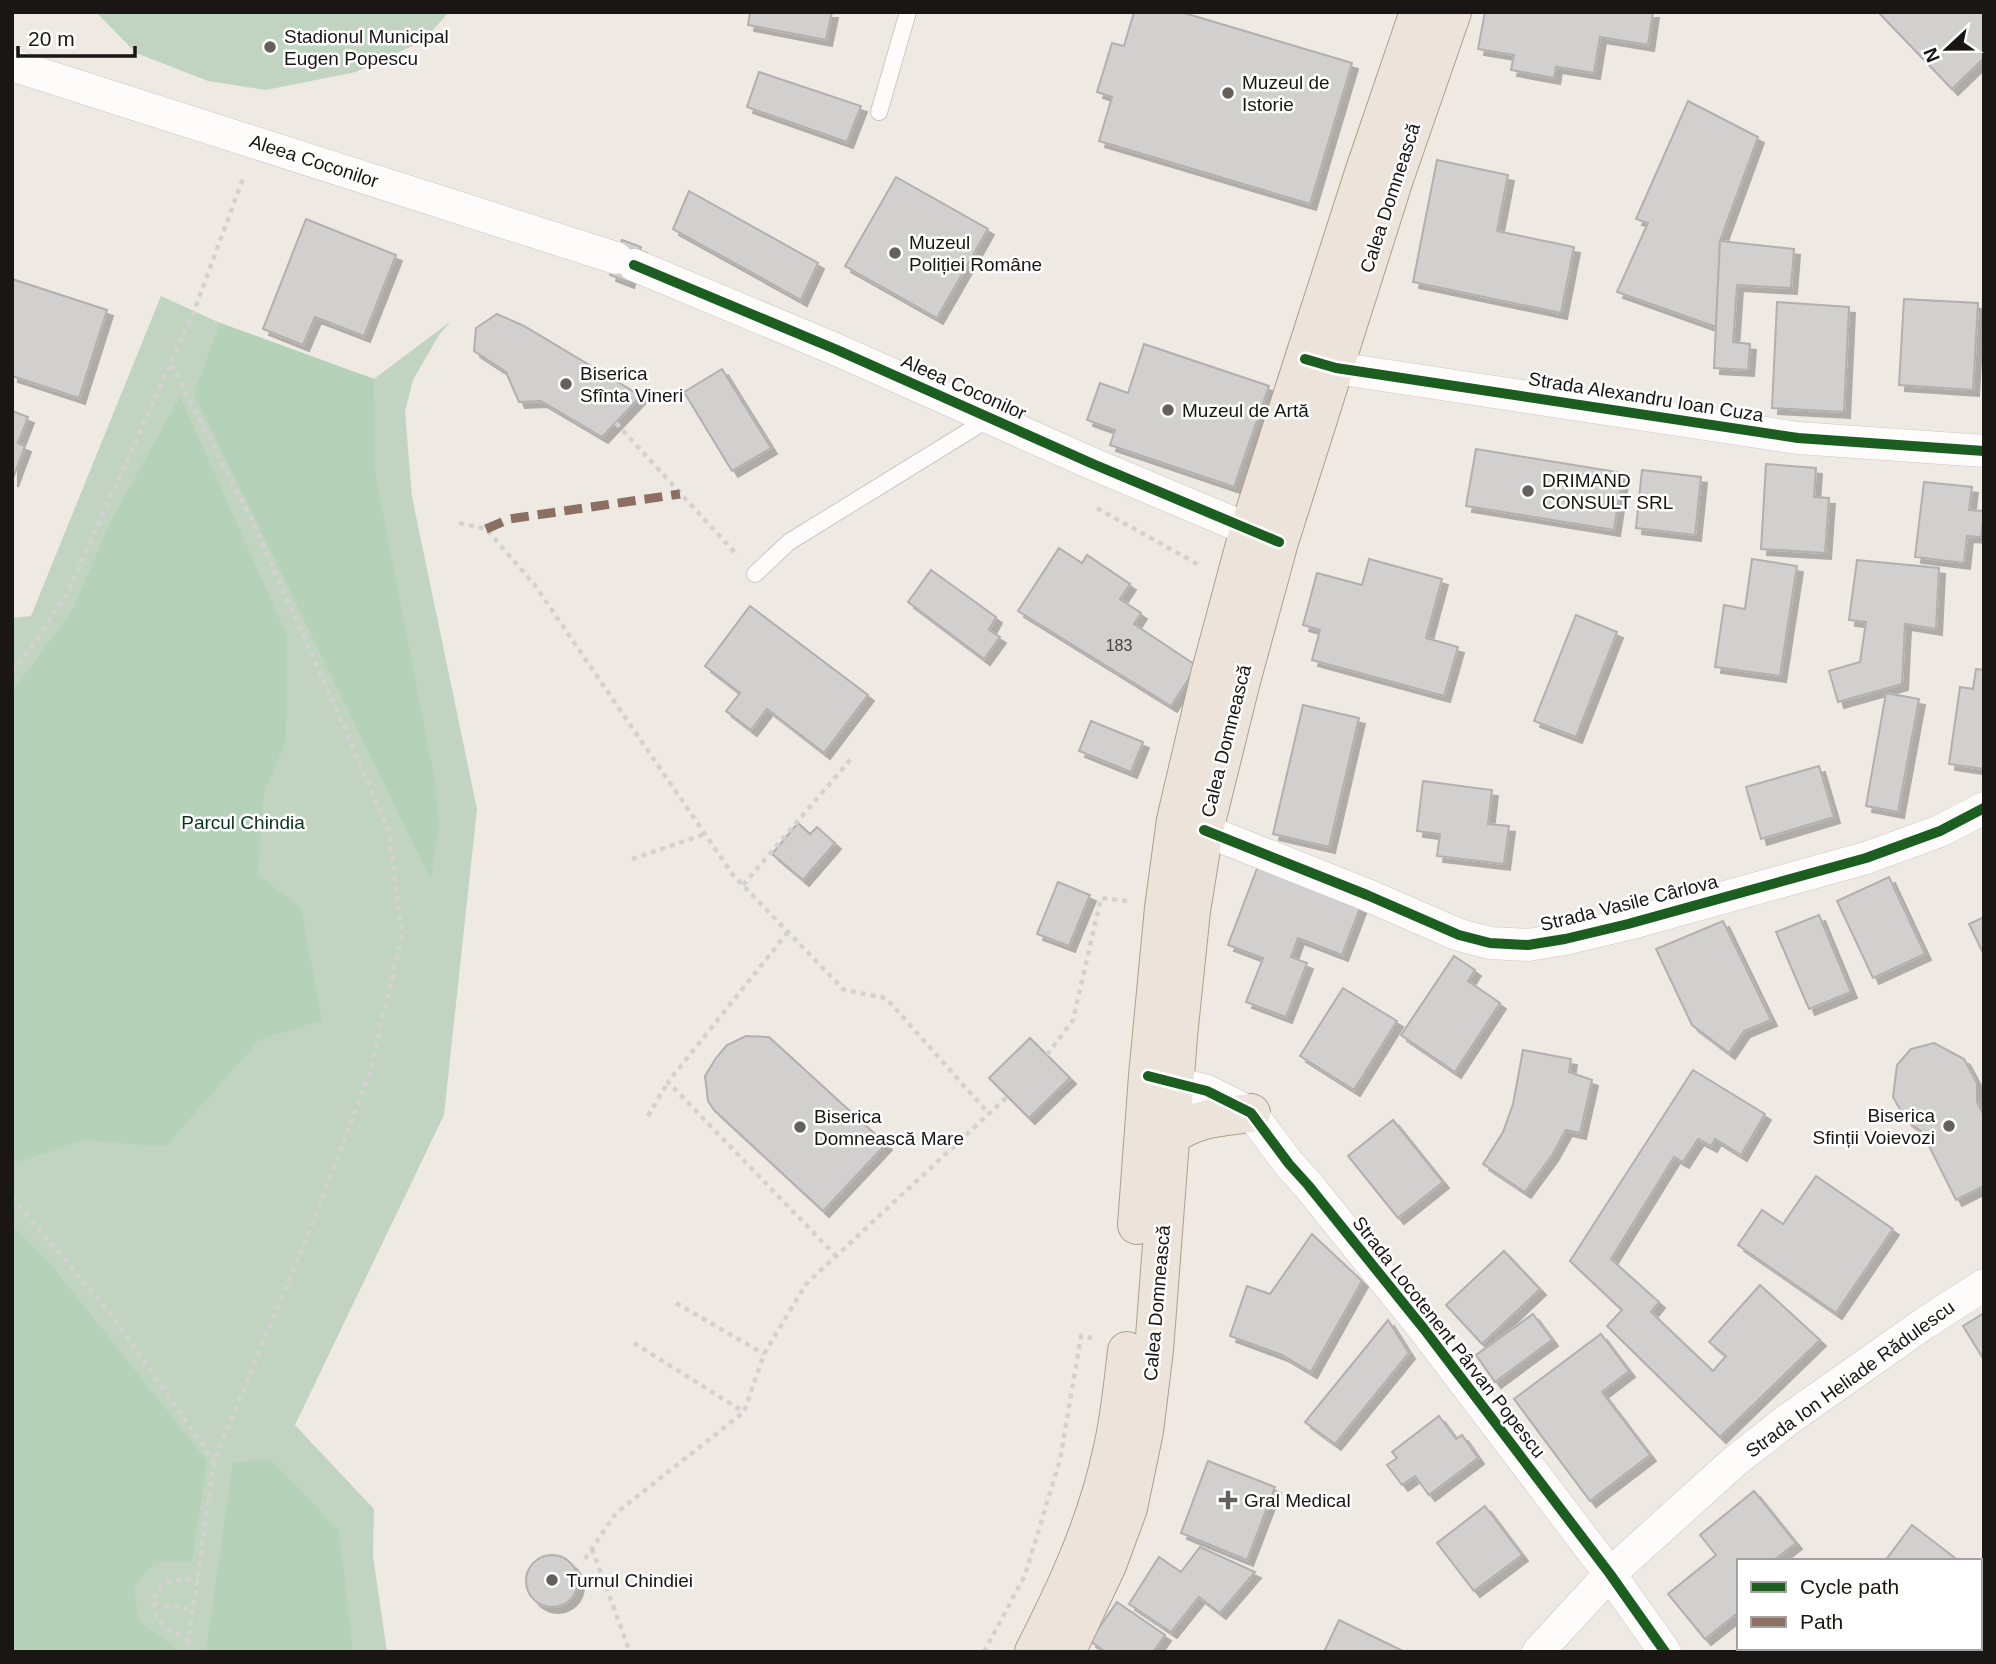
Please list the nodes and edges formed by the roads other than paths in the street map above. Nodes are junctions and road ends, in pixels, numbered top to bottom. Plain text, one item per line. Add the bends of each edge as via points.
1 (908, 12) edge
2 (1419, 12) edge
3 (1452, 12) edge
4 (12, 65) edge
5 (879, 112) dead end
6 (1320, 363) junction
7 (990, 418) junction
8 (1984, 442) edge
9 (1984, 451) edge
10 (1264, 536) junction
11 (755, 574) road end
12 (1984, 808) edge
13 (1204, 831) junction
14 (1161, 1079) junction
15 (1251, 1113) junction
16 (1171, 1136) junction
17 (1984, 1285) edge
18 (1610, 1574) junction
19 (1034, 1652) edge
20 (1066, 1652) edge
21 (1538, 1652) edge
22 (1665, 1652) edge

1 - 5 lane
2 - 6 main road, Calea Domnească via 1365,170
3 - 6 main road, Calea Domnească via 1394,179
4 - 7 street, Aleea Coconilor via 625,262
6 - 9 street, Strada Alexandru Ioan Cuza via 1798,438
6 - 10 main road, Calea Domnească
7 - 10 street, Aleea Coconilor
7 - 11 lane via 789,542
8 - 9 street
10 - 13 main road, Calea Domnească via 1241,681
10 - 14 main road, Calea Domnească via 1210,675 1176,820 1164,908
12 - 13 street, Strada Vasile Cârlova via 1940,831 1866,858 1628,924 1528,946 1460,935
13 - 14 main road, Calea Domnească
14 - 15 street, Strada Locotenent Pârvan Popescu via 1207,1091
14 - 16 main road, Calea Domnească
14 - 19 main road, Calea Domnească via 1112,1452 1080,1555
15 - 16 main road via 1205,1119
15 - 18 street, Strada Locotenent Pârvan Popescu
16 - 20 main road, Calea Domnească via 1153,1350 1137,1468 1107,1565
17 - 18 street, Strada Ion Heliade Rădulescu via 1790,1418 1735,1461
18 - 21 street, Strada Ion Heliade Rădulescu
18 - 22 street, Strada Locotenent Pârvan Popescu

